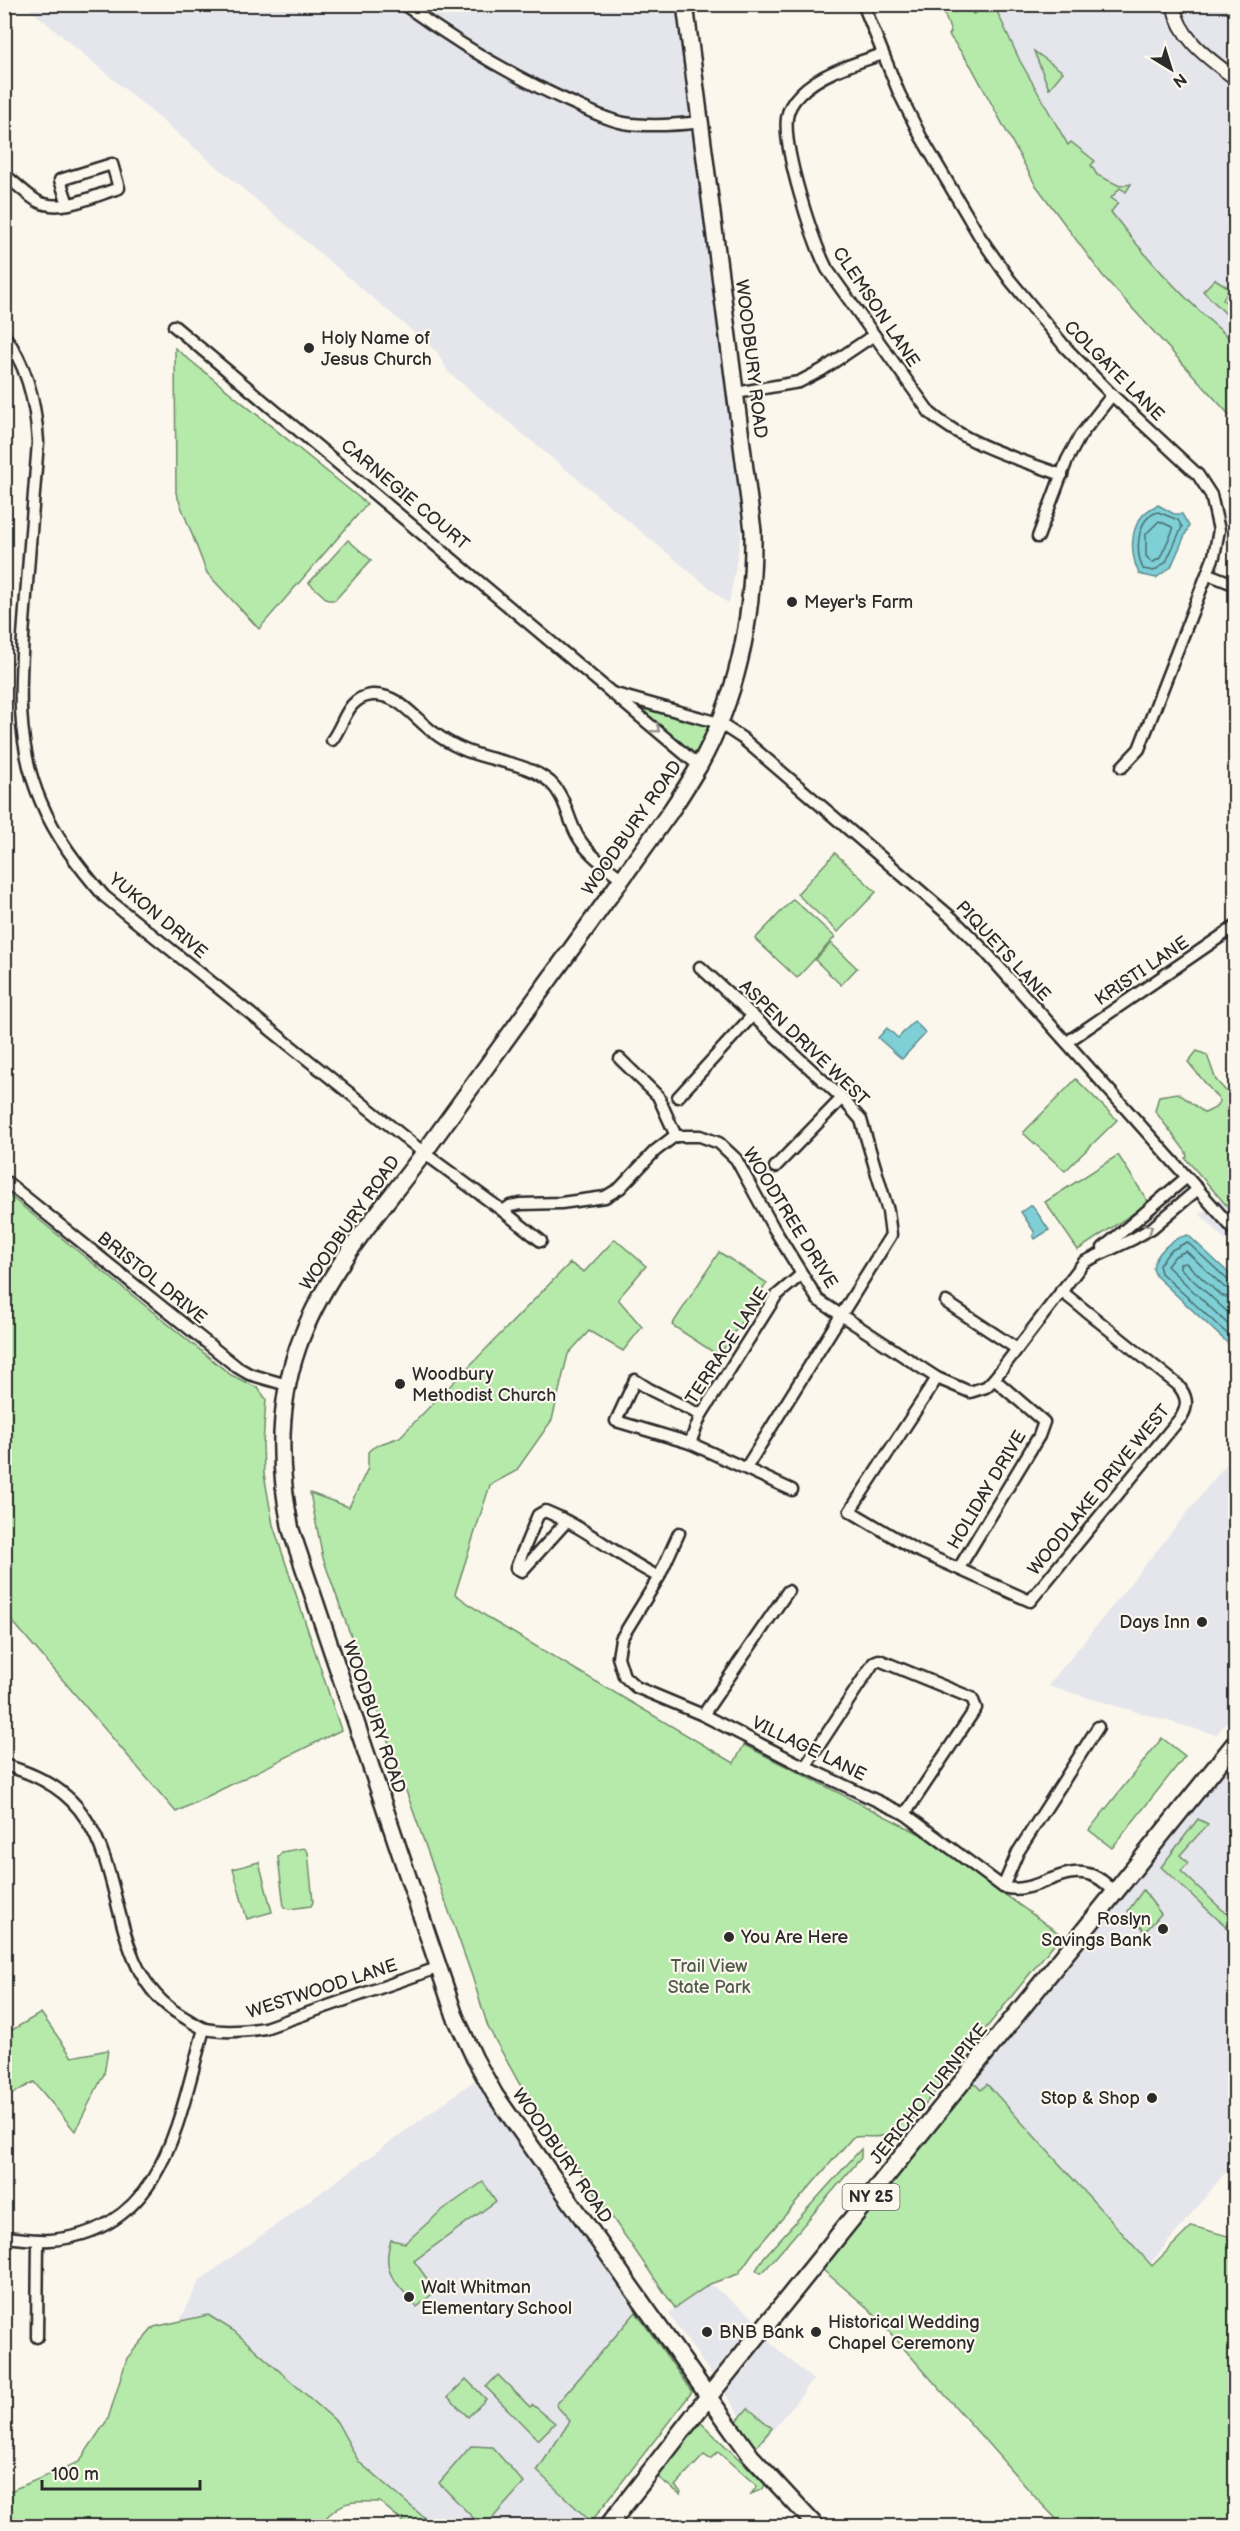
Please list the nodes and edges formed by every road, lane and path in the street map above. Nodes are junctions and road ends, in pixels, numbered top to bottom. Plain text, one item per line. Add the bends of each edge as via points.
1 (403, 4) edge
2 (685, 4) edge
3 (863, 4) edge
4 (1173, 4) edge
5 (883, 54) junction
6 (1236, 79) edge
7 (701, 122) junction
8 (4, 174) edge
9 (68, 204) junction
10 (174, 326) dead end
11 (874, 334) junction
12 (4, 335) edge
13 (736, 393) junction
14 (1112, 395) junction
15 (1062, 475) junction
16 (1038, 537) dead end
17 (1208, 574) junction
18 (1236, 585) edge
19 (612, 693) junction
20 (719, 723) junction
21 (332, 740) dead end
22 (699, 766) junction
23 (1122, 767) dead end
24 (622, 879) junction
25 (1236, 926) edge
26 (700, 967) dead end
27 (752, 1016) junction
28 (1067, 1042) junction
29 (620, 1059) dead end
30 (678, 1097) dead end
31 (842, 1098) junction
32 (676, 1136) junction
33 (424, 1153) junction
34 (775, 1167) dead end
35 (1187, 1177) junction
36 (4, 1180) edge
37 (1198, 1189) junction
38 (503, 1211) junction
39 (1236, 1232) edge
40 (541, 1241) dead end
41 (1097, 1254) junction
42 (802, 1274) junction
43 (1061, 1291) junction
44 (946, 1302) dead end
45 (841, 1316) junction
46 (1017, 1349) junction
47 (937, 1378) junction
48 (994, 1379) junction
49 (287, 1385) junction
50 (701, 1415) junction
51 (690, 1443) junction
52 (746, 1468) junction
53 (792, 1490) dead end
54 (567, 1521) junction
55 (679, 1533) dead end
56 (959, 1568) junction
57 (659, 1577) junction
58 (788, 1591) dead end
59 (704, 1715) junction
60 (1098, 1728) dead end
61 (1236, 1742) edge
62 (4, 1765) edge
63 (805, 1767) junction
64 (905, 1814) junction
65 (1004, 1887) junction
66 (1114, 1892) junction
67 (440, 1967) junction
68 (204, 2029) junction
69 (4, 2237) edge
70 (38, 2240) junction
71 (37, 2337) dead end
72 (709, 2396) junction
73 (608, 2526) edge
74 (816, 2526) edge

1 - 7 street via 478,53 555,96 604,117 644,125
2 - 7 main road, WOODBURY ROAD
3 - 5 street, COLGATE LANE
4 - 6 street via 1182,32 1191,43
5 - 11 street, CLEMSON LANE via 810,85 791,106 787,117 792,159 816,246 827,269
5 - 14 street, COLGATE LANE via 921,137 980,237 1040,317
7 - 13 main road, WOODBURY ROAD
8 - 9 street via 38,201
9 - 9 street via 119,189 112,164 60,180
10 - 19 street, CARNEGIE COURT
11 - 13 street via 800,382
11 - 15 street, CLEMSON LANE via 930,413 950,429 971,441
12 - 33 street, YUKON DRIVE via 21,363 37,417 20,716 29,769 40,802 75,863 104,896
13 - 20 main road, WOODBURY ROAD via 753,531 753,563 745,639
14 - 15 street via 1080,436
14 - 17 street, COLGATE LANE via 1198,476 1211,495 1219,530
15 - 16 street
17 - 18 street
17 - 23 street, COLGATE LANE via 1139,749
19 - 20 street, CARNEGIE COURT
19 -> 22 street, CARNEGIE COURT
20 - 22 main road, WOODBURY ROAD
20 - 28 street, PIQUETS LANE via 952,918
21 - 24 street via 352,703 370,695 391,698 460,748 543,777 560,793 584,845
22 - 24 main road, WOODBURY ROAD
24 - 33 main road, WOODBURY ROAD
25 - 28 street, KRISTI LANE
26 - 27 street, ASPEN DRIVE WEST
27 - 30 street
27 - 31 street, ASPEN DRIVE WEST
28 - 35 street, PIQUETS LANE
29 - 32 street via 658,1096
31 - 34 street
31 - 45 street, ASPEN DRIVE WEST via 861,1120 888,1211 891,1235
32 - 38 street via 605,1197 521,1204
32 - 42 street, WOODTREE DRIVE via 700,1136 720,1143 736,1159
33 - 38 street
33 - 49 main road, WOODBURY ROAD via 318,1299 298,1345
35 - 37 street, PIQUETS LANE
35 - 41 street, WOODTREE DRIVE
36 - 49 street, BRISTOL DRIVE via 237,1368
37 - 39 street, PIQUETS LANE
41 -> 37 street, WOODTREE DRIVE via 1152,1228
38 - 40 street
41 - 43 street, WOODTREE DRIVE via 1084,1262
42 - 45 street, WOODTREE DRIVE via 818,1300
42 - 50 street, TERRACE LANE via 776,1296
43 - 46 street, WOODTREE DRIVE
43 - 56 street, WOODLAKE DRIVE WEST via 1178,1385 1186,1400 1186,1410 1030,1601
44 - 46 street
45 - 47 street, WOODTREE DRIVE
45 - 52 street, ASPEN DRIVE WEST
46 - 48 street, WOODTREE DRIVE
47 - 48 street, WOODTREE DRIVE via 970,1392 986,1387
47 - 56 street, WOODLAKE DRIVE WEST via 850,1511 914,1549
48 - 56 street, HOLIDAY DRIVE via 1044,1422
49 - 67 main road, WOODBURY ROAD via 280,1451 291,1530
50 - 51 street, TERRACE LANE
50 - 51 street via 635,1380 616,1421
51 - 52 street
52 - 53 street
54 - 54 street via 522,1571 516,1568 538,1515 545,1511
54 - 57 street
55 - 57 street, VILLAGE LANE
57 - 59 street, VILLAGE LANE via 621,1639 618,1657 624,1676 636,1687
58 - 59 street
59 - 63 street, VILLAGE LANE
60 - 65 street via 1018,1852
61 - 66 main road, JERICHO TURNPIKE / NY 25
62 - 68 street, WESTWOOD LANE via 32,1774 75,1804 98,1843 139,1974 167,2007
63 - 64 street, VILLAGE LANE
63 - 64 street via 879,1660 975,1701 976,1707
64 - 65 street, VILLAGE LANE
65 - 66 street via 1028,1887 1058,1876 1083,1873 1097,1878
66 - 72 main road, JERICHO TURNPIKE / NY 25
67 - 68 street, WESTWOOD LANE via 265,2028
67 - 72 main road, WOODBURY ROAD via 462,2033 495,2095
68 - 70 street via 169,2147 152,2182 132,2206 109,2222 73,2237
69 - 70 street
70 - 71 street
72 - 73 main road, JERICHO TURNPIKE / NY 25
72 - 74 main road, WOODBURY ROAD via 752,2456

